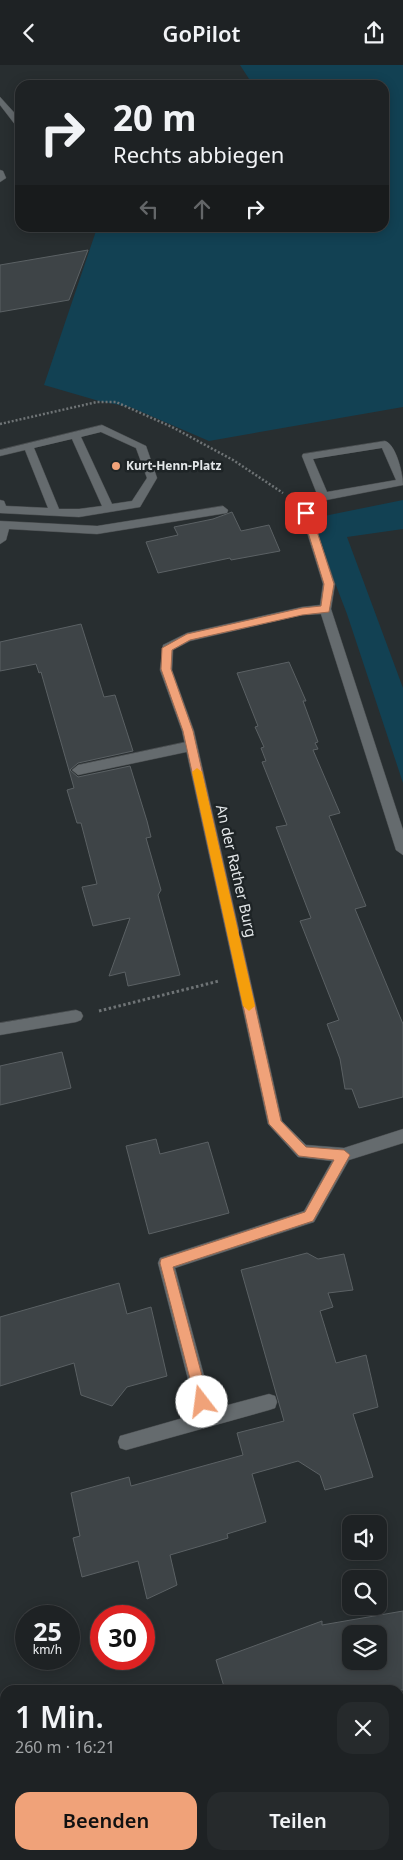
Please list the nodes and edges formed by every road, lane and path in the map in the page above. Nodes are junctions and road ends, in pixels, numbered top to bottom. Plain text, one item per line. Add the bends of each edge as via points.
1 (0, 100) edge
2 (15, 119) edge
3 (0, 173) edge
4 (0, 179) edge
5 (75, 435) junction
6 (28, 446) junction
7 (0, 453) edge
8 (324, 497) junction
9 (0, 504) edge
10 (108, 508) junction
11 (223, 510) dead end
12 (55, 512) junction
13 (2, 525) edge
14 (0, 540) edge
15 (325, 609) junction
16 (191, 746) junction
17 (78, 770) dead end
18 (403, 851) edge
19 (242, 975) junction
20 (76, 1016) joint
21 (0, 1029) edge
22 (403, 1136) edge
23 (344, 1155) junction
24 (269, 1402) dead end
25 (207, 1420) junction
26 (126, 1442) dead end

1 - 2 street
3 - 4 street
5 - 6 street
5 - 10 street
5 - 10 street via 102,428 142,446 152,478 136,504
6 - 7 street
6 - 12 lane
8 - 8 street via 307,457 385,444 402,482
8 - 15 street via 305,501 329,584
9 - 12 street via 2,510
10 - 12 street via 79,513
11 - 13 street via 96,531
13 - 14 street
15 - 16 street, An der Rather Burg via 302,611 187,637 167,648 166,669
15 - 18 street
16 - 17 street
16 - 19 street, An der Rather Burg
19 - 20 path
19 - 23 street, An der Rather Burg via 275,1124 303,1152
20 - 21 street
22 - 23 street, An der Rather Burg
23 - 25 street via 309,1217 166,1263
24 - 25 street
25 - 26 street

